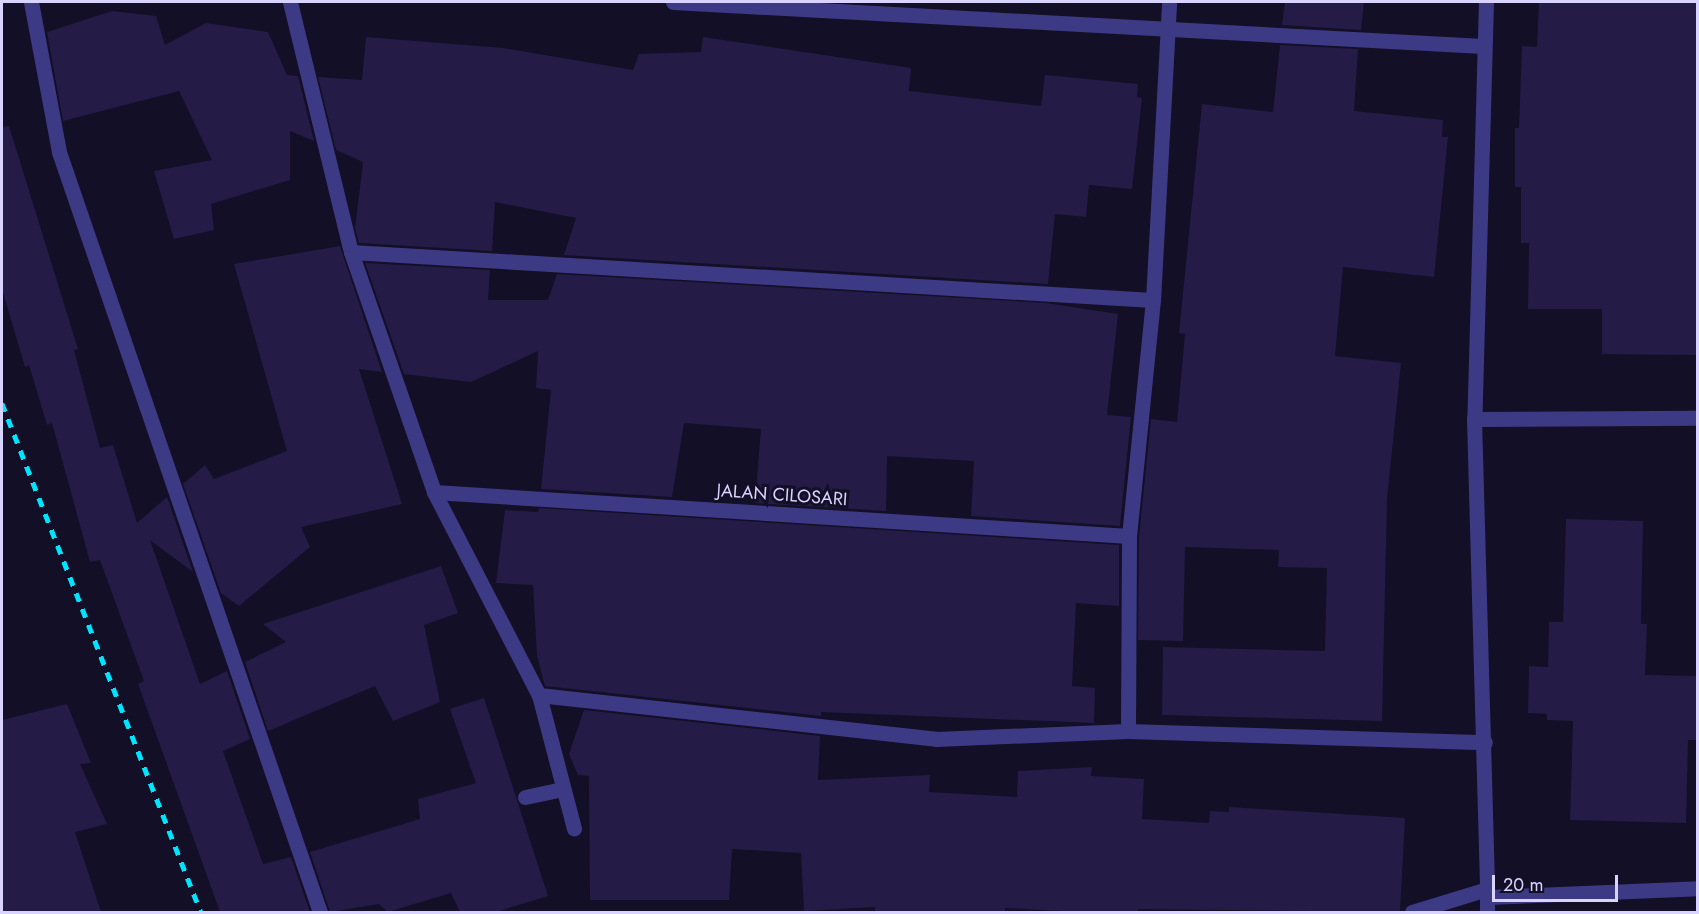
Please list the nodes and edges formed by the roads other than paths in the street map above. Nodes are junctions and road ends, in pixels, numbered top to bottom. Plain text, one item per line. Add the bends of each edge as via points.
1 (31, 2) edge
2 (290, 2) edge
3 (673, 2) edge
4 (1169, 2) edge
5 (1486, 2) edge
6 (766, 4) edge
7 (1167, 28) junction
8 (1482, 46) junction
9 (351, 252) junction
10 (1153, 300) junction
11 (1698, 418) edge
12 (1474, 419) junction
13 (434, 492) junction
14 (1129, 536) junction
15 (539, 695) junction
16 (1128, 731) junction
17 (1485, 742) junction
18 (563, 789) junction
19 (525, 797) dead end
20 (574, 828) dead end
21 (1698, 888) edge
22 (1487, 900) edge
23 (320, 912) edge
24 (1412, 912) edge

1 - 23 street via 59,152
2 - 9 street
3 - 6 street
4 - 7 street
5 - 8 street
6 - 7 street
7 - 8 street
7 - 10 street
8 - 12 street
9 - 10 street
9 - 13 street
10 - 14 street
11 - 12 street
12 - 17 street
13 - 14 street, JALAN CILOSARI
13 - 15 street
14 - 16 street
15 - 16 street via 936,739
15 - 18 street
16 - 17 street
17 - 22 street
18 - 19 street
18 - 20 street
21 - 22 street
22 - 24 street

